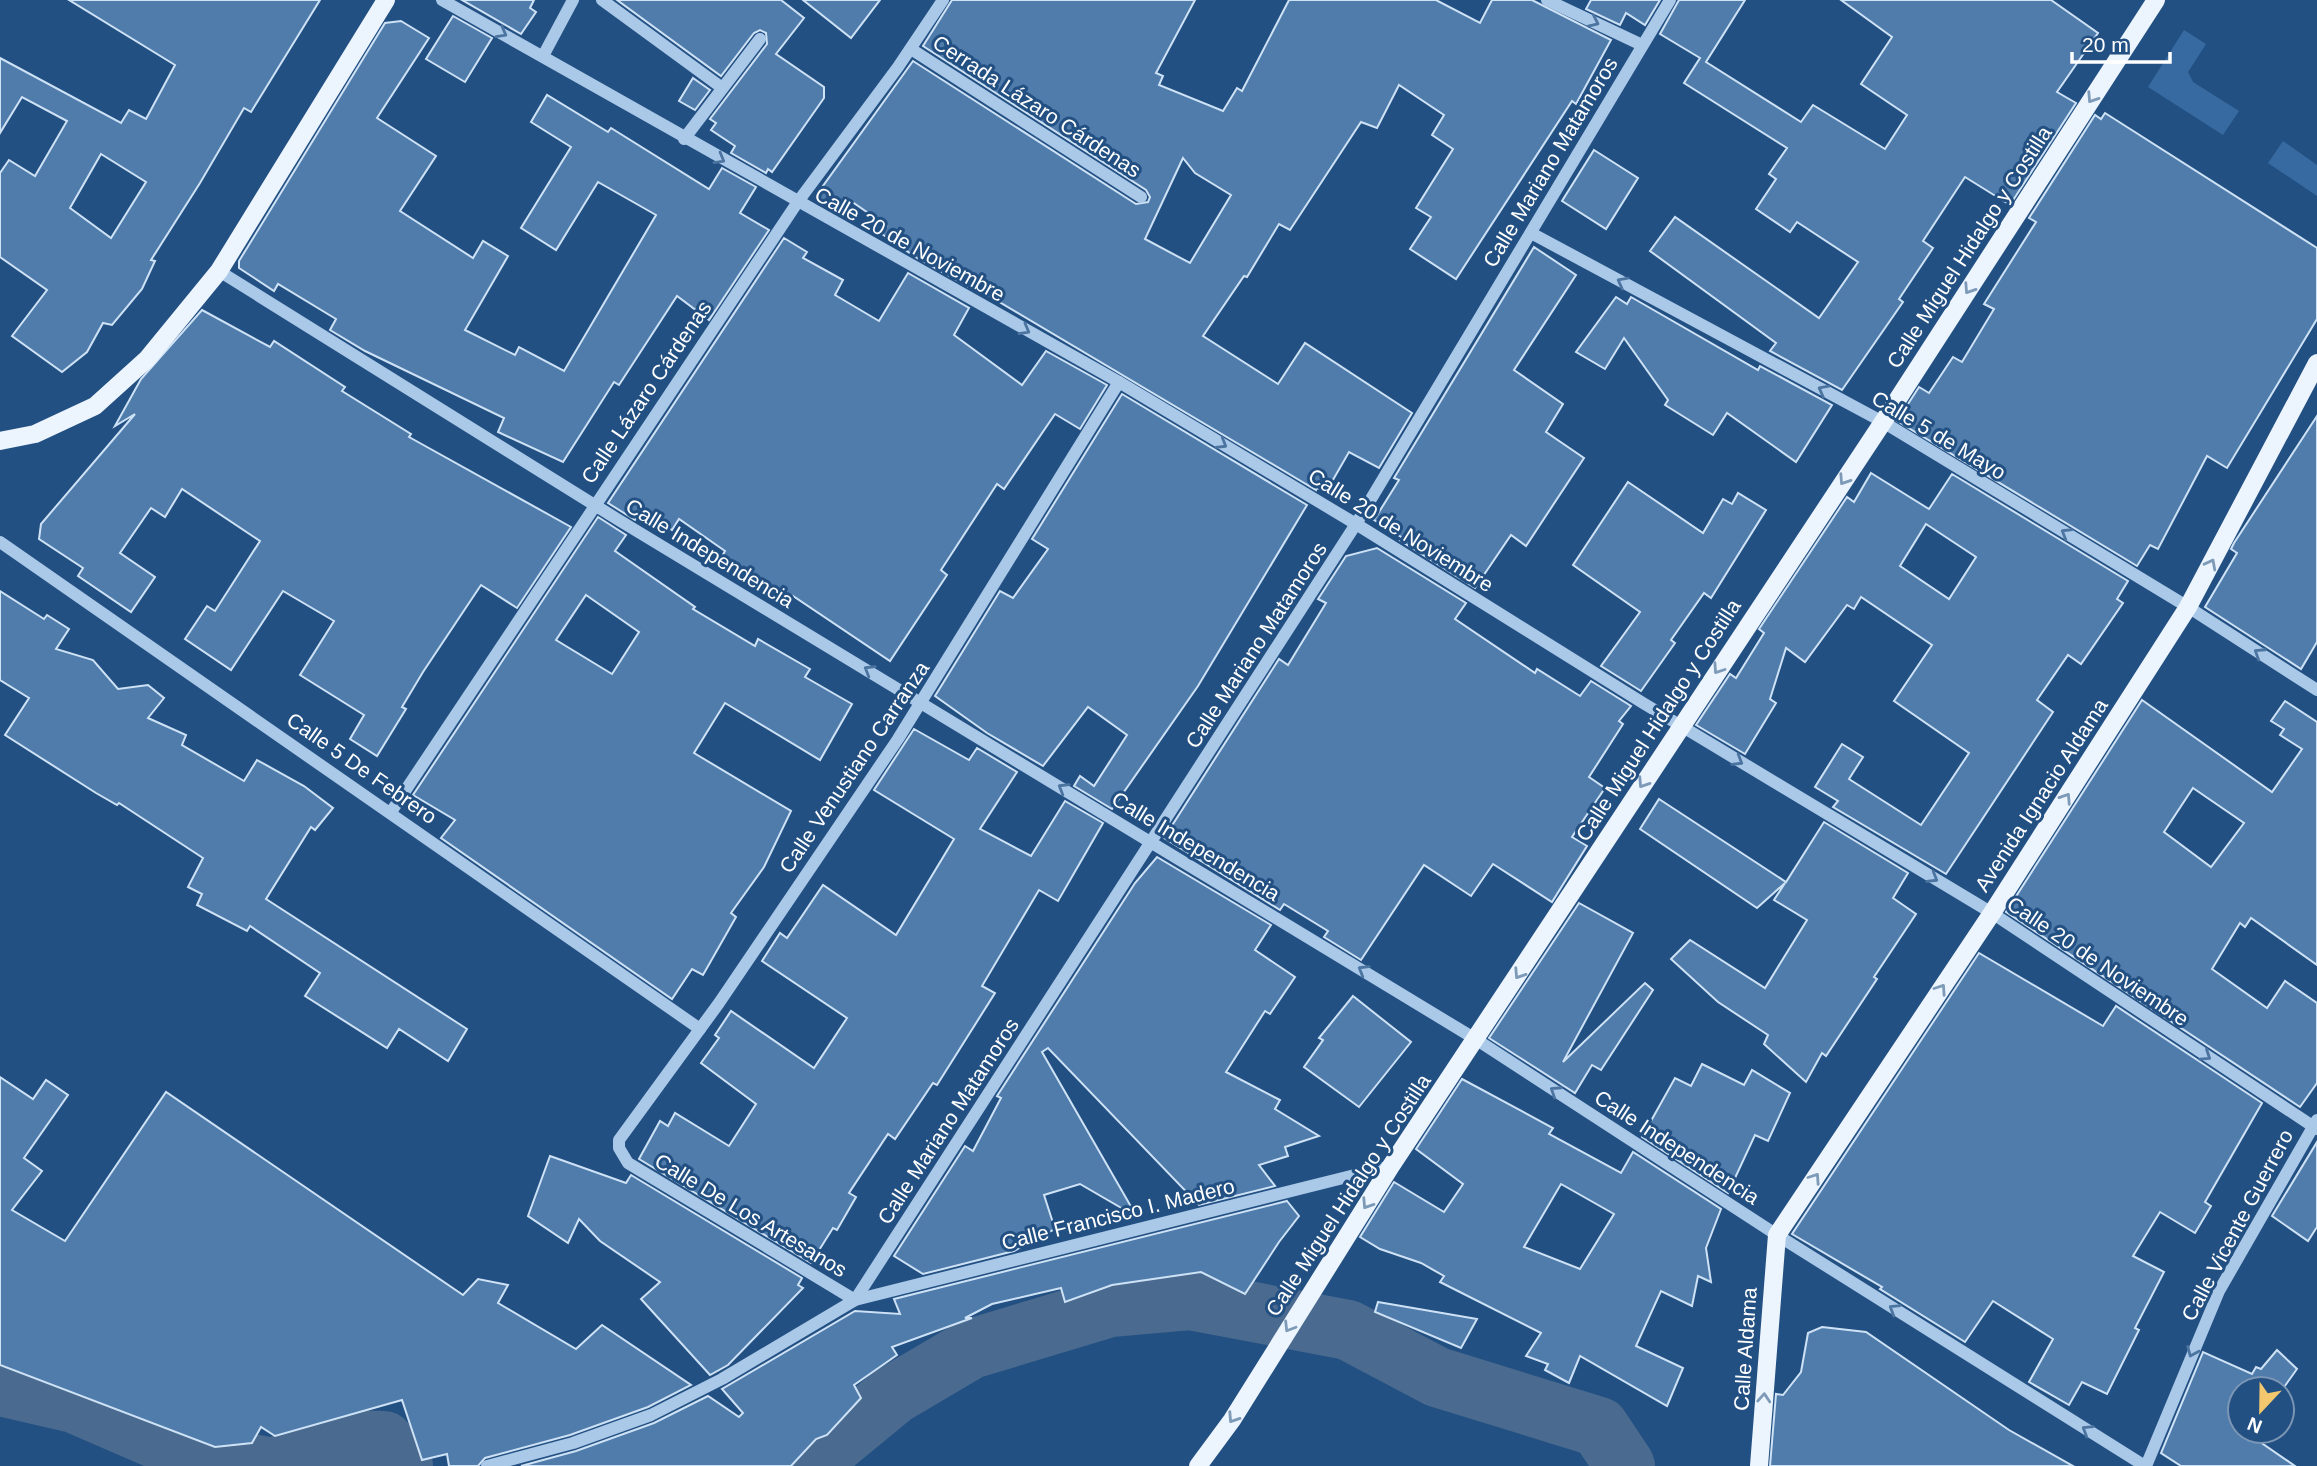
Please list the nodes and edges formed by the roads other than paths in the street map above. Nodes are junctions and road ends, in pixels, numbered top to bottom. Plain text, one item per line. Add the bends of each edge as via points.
1 (386, 0) edge
2 (442, 0) edge
3 (573, 0) edge
4 (602, 0) edge
5 (943, 0) edge
6 (1547, 0) edge
7 (1670, 0) edge
8 (2156, 0) edge
9 (760, 39) dead end
10 (1642, 44) junction
11 (911, 49) junction
12 (543, 56) junction
13 (721, 87) junction
14 (684, 139) junction
15 (1141, 197) dead end
16 (797, 203) junction
17 (1531, 233) junction
18 (219, 271) junction
19 (2317, 363) edge
20 (1119, 382) junction
21 (1883, 422) junction
22 (0, 441) edge
23 (593, 504) junction
24 (1356, 524) junction
25 (0, 542) edge
26 (2188, 607) junction
27 (2317, 690) edge
28 (922, 702) junction
29 (1680, 725) junction
30 (391, 812) junction
31 (1153, 842) junction
32 (1992, 913) junction
33 (700, 1029) junction
34 (1477, 1040) junction
35 (2316, 1125) edge
36 (628, 1163) joint
37 (1391, 1166) junction
38 (1777, 1235) junction
39 (855, 1300) junction
40 (487, 1466) edge
41 (1198, 1466) edge
42 (1759, 1466) edge
43 (2145, 1466) edge

1 - 18 main road
2 -> 12 street, Calle 20 de Noviembre
3 - 12 street
4 - 13 street
5 - 11 street, Calle Lázaro Cárdenas
6 -> 10 street
7 - 10 street, Calle Mariano Matamoros
8 -> 21 main road, Calle Miguel Hidalgo y Costilla
9 - 13 street
10 - 17 street, Calle Mariano Matamoros
11 - 15 street, Cerrada Lázaro Cárdenas
11 - 16 street, Calle Lázaro Cárdenas
12 - 14 street, Calle 20 de Noviembre
13 - 14 street
14 -> 16 street, Calle 20 de Noviembre
16 -> 20 street, Calle 20 de Noviembre
16 - 23 street, Calle Lázaro Cárdenas
21 -> 17 street, Calle 5 de Mayo
17 - 24 street, Calle Mariano Matamoros
18 - 22 main road via 147,359 95,406 36,434
18 - 23 street, Calle Independencia
26 -> 19 main road, Avenida Ignacio Aldama
20 -> 24 street, Calle 20 de Noviembre
20 - 28 street, Calle Venustiano Carranza
26 -> 21 street, Calle 5 de Mayo
21 -> 29 main road, Calle Miguel Hidalgo y Costilla
28 -> 23 street, Calle Independencia
23 - 30 street, Calle Lázaro Cárdenas
24 - 29 street, Calle 20 de Noviembre
24 - 31 street, Calle Mariano Matamoros
25 - 30 street, Calle 5 De Febrero
27 -> 26 street, Calle 5 de Mayo
32 -> 26 main road, Avenida Ignacio Aldama
31 -> 28 street, Calle Independencia
28 - 33 street, Calle Venustiano Carranza
29 -> 32 street, Calle 20 de Noviembre
29 -> 34 main road, Calle Miguel Hidalgo y Costilla
30 - 33 street, Calle 5 De Febrero
34 -> 31 street, Calle Independencia
31 - 39 street, Calle Mariano Matamoros
32 -> 35 street, Calle 20 de Noviembre
38 -> 32 main road, Avenida Ignacio Aldama
33 - 36 street, Calle Venustiano Carranza via 619,1140
34 - 37 main road, Calle Miguel Hidalgo y Costilla
38 -> 34 street, Calle Independencia
35 -> 43 street, Calle Vicente Guerrero via 2219,1291
36 - 39 street, Calle De Los Artesanos
37 - 39 street, Calle Francisco I. Madero
37 -> 41 main road, Calle Miguel Hidalgo y Costilla via 1232,1420
42 -> 38 main road, Calle Aldama
43 -> 38 street, Calle Independencia
39 - 40 street via 722,1379 651,1415 573,1443

